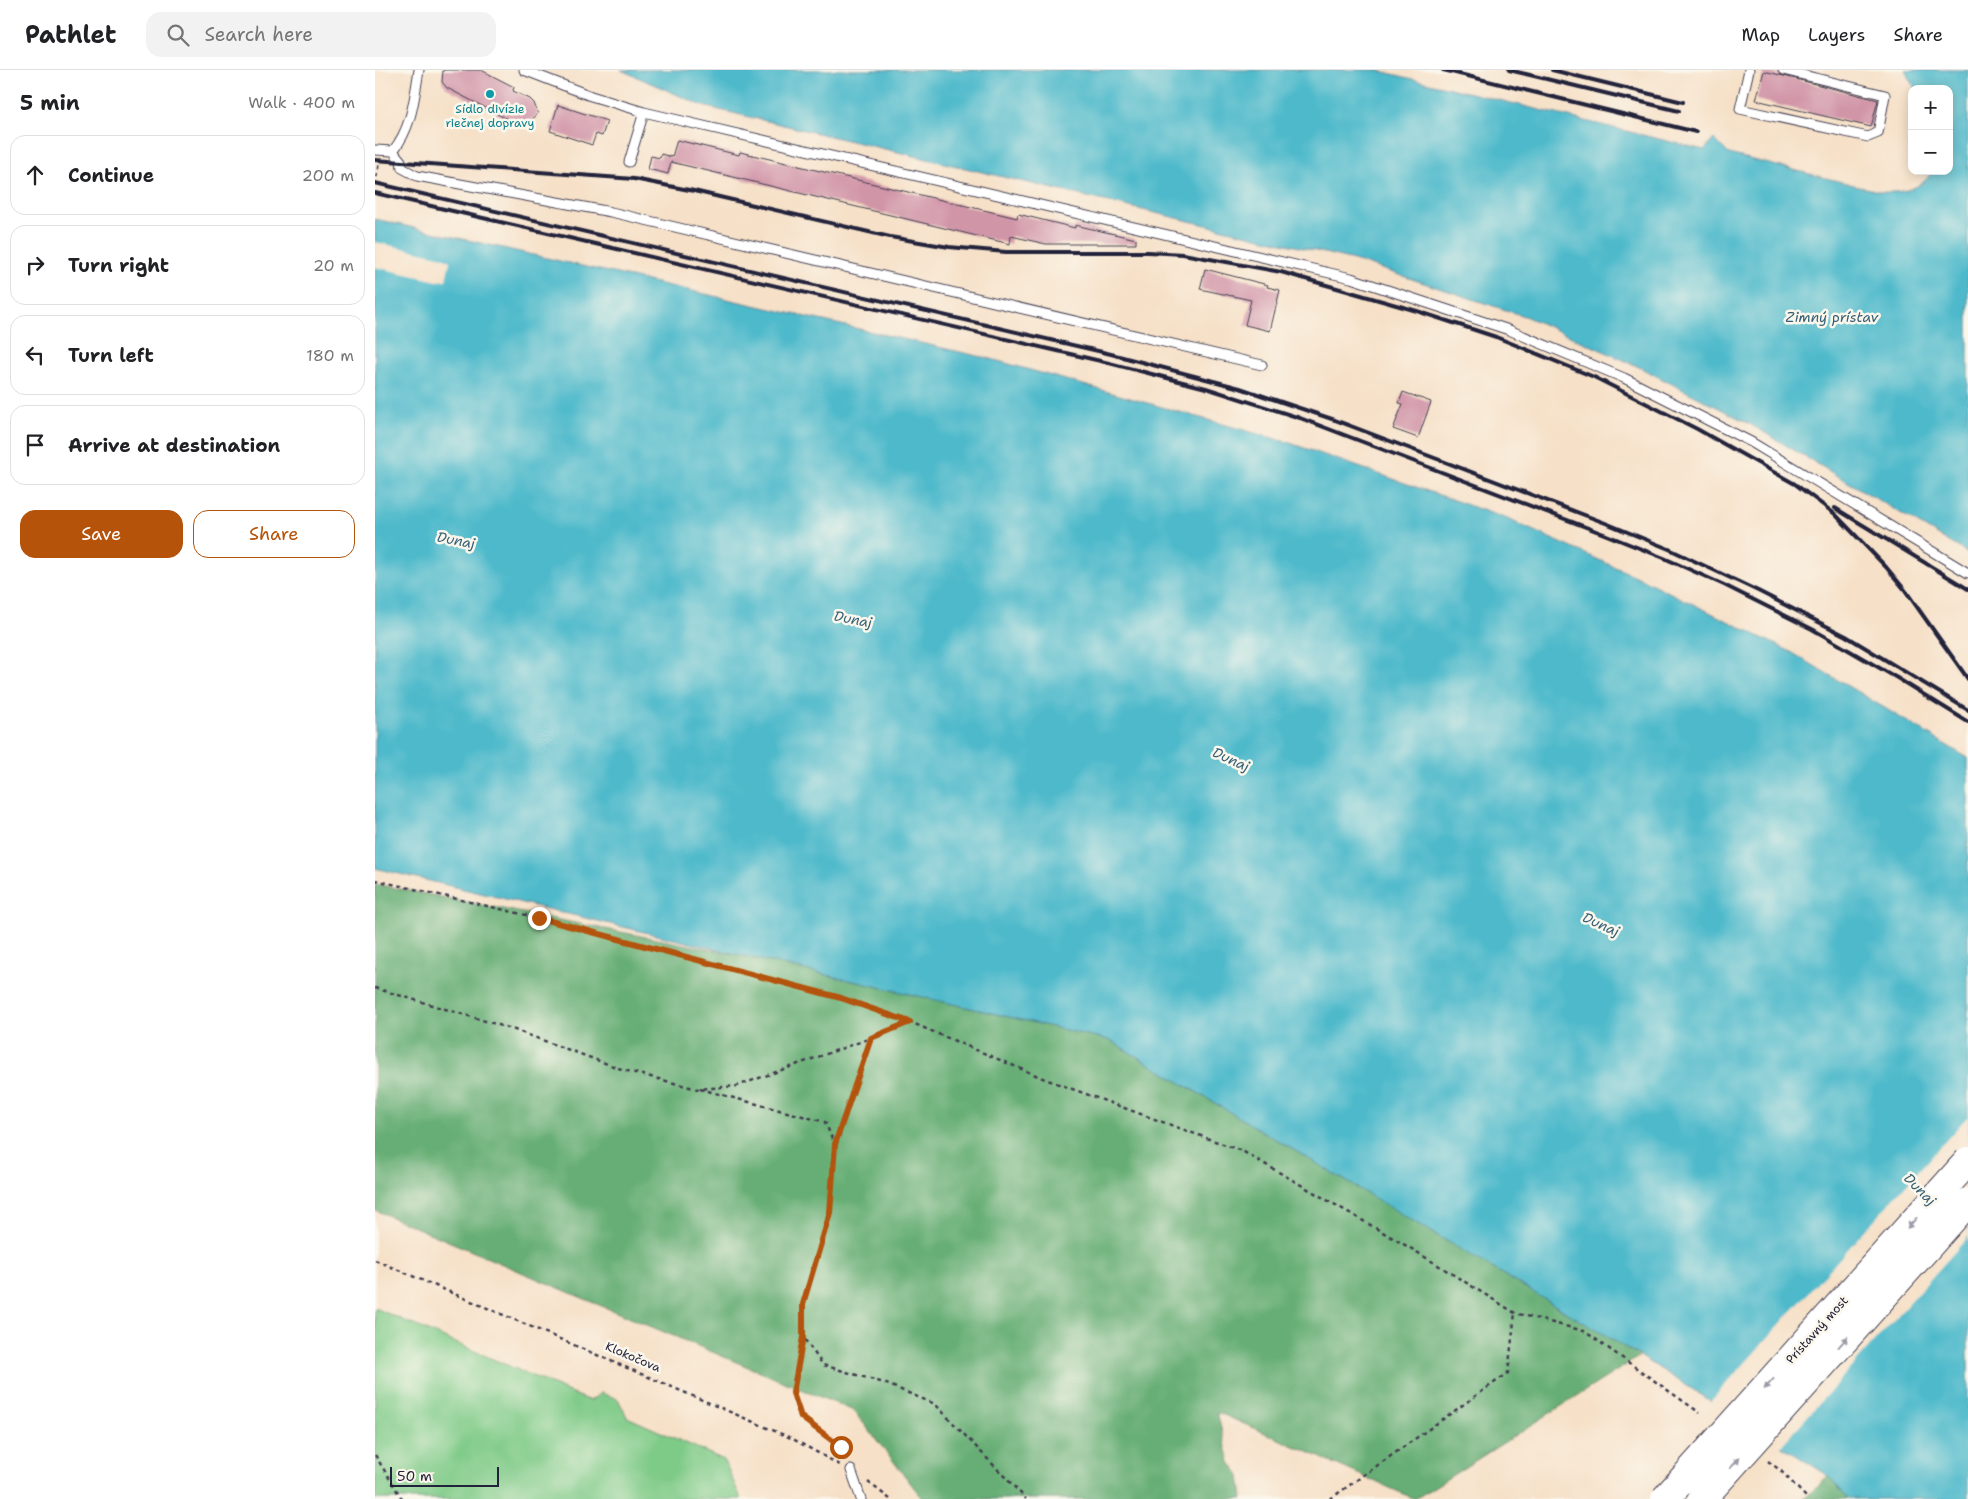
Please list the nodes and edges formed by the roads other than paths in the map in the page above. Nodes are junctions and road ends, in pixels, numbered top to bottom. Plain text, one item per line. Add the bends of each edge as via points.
1 (419, 70) edge
2 (524, 70) edge
3 (1749, 70) edge
4 (1783, 70) edge
5 (644, 112) junction
6 (378, 150) edge
7 (393, 151) junction
8 (629, 162) dead end
9 (1262, 366) dead end
10 (1968, 573) edge
11 (1968, 1161) edge
12 (1968, 1202) edge
13 (851, 1470) road end
14 (861, 1499) edge
15 (1665, 1499) edge
16 (1702, 1499) edge

1 - 7 lane via 406,133
2 - 5 lane
3 - 4 lane via 1740,109 1868,137 1878,133 1885,95
5 - 8 lane
5 - 10 lane via 1351,278 1509,330 1624,378 1751,442
6 - 7 lane
7 - 9 lane via 401,161 401,168 417,176 611,212
11 -> 15 highway, Prístavný most, bridge
16 -> 12 highway, bridge
13 - 14 lane

